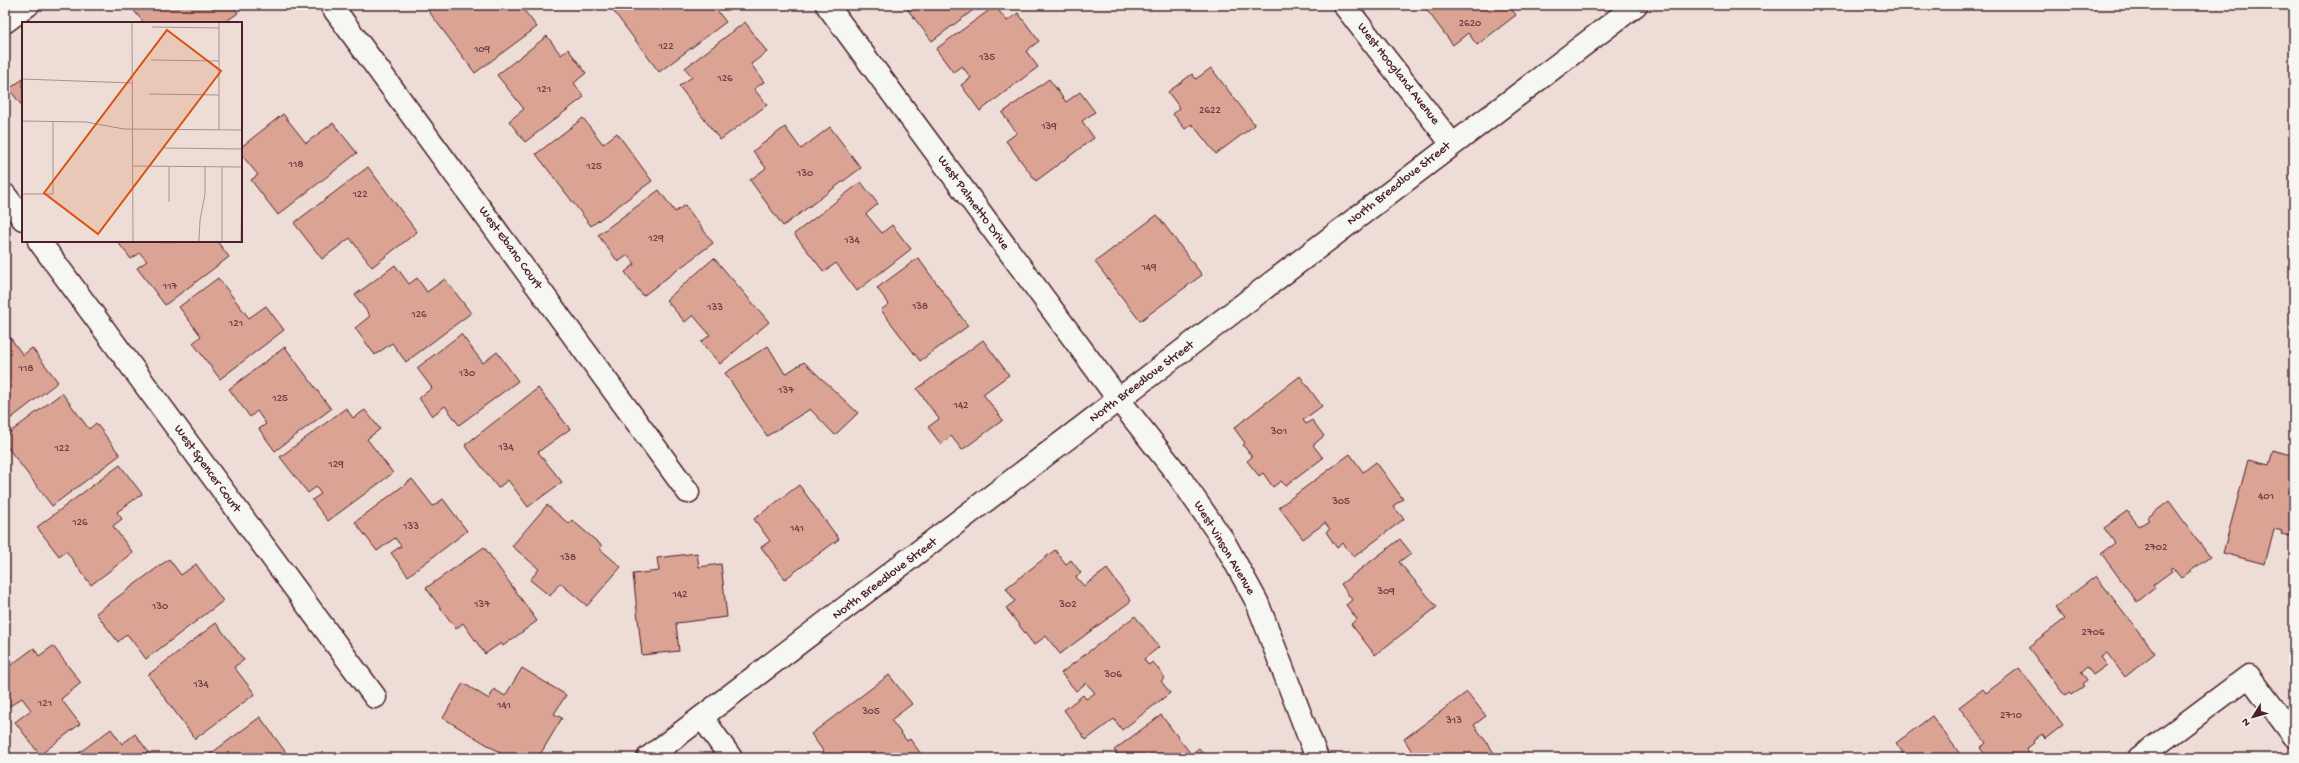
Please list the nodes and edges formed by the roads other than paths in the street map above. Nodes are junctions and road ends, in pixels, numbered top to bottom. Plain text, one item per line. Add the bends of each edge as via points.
1 (28, 5) edge
2 (331, 5) edge
3 (826, 5) edge
4 (1344, 5) edge
5 (1636, 5) edge
6 (5, 22) edge
7 (1452, 144) junction
8 (5, 195) edge
9 (22, 218) edge
10 (40, 242) edge
11 (1119, 400) junction
12 (688, 492) dead end
13 (375, 696) dead end
14 (702, 717) junction
15 (2294, 736) edge
16 (648, 758) edge
17 (731, 758) edge
18 (1317, 758) edge
19 (2139, 758) edge

1 - 6 street
2 - 12 street, West Ebano Court
3 - 11 street, West Palmetto Drive
4 - 7 street, West Hoogland Avenue
5 - 7 street, North Breedlove Street
7 - 11 street, North Breedlove Street
8 - 9 street
10 - 13 street, West Spencer Court
11 - 14 street, North Breedlove Street
11 - 18 street, West Vinson Avenue via 1178,476 1241,570 1257,602
14 - 16 street, North Breedlove Street
14 - 17 street
15 - 19 street via 2249,676

